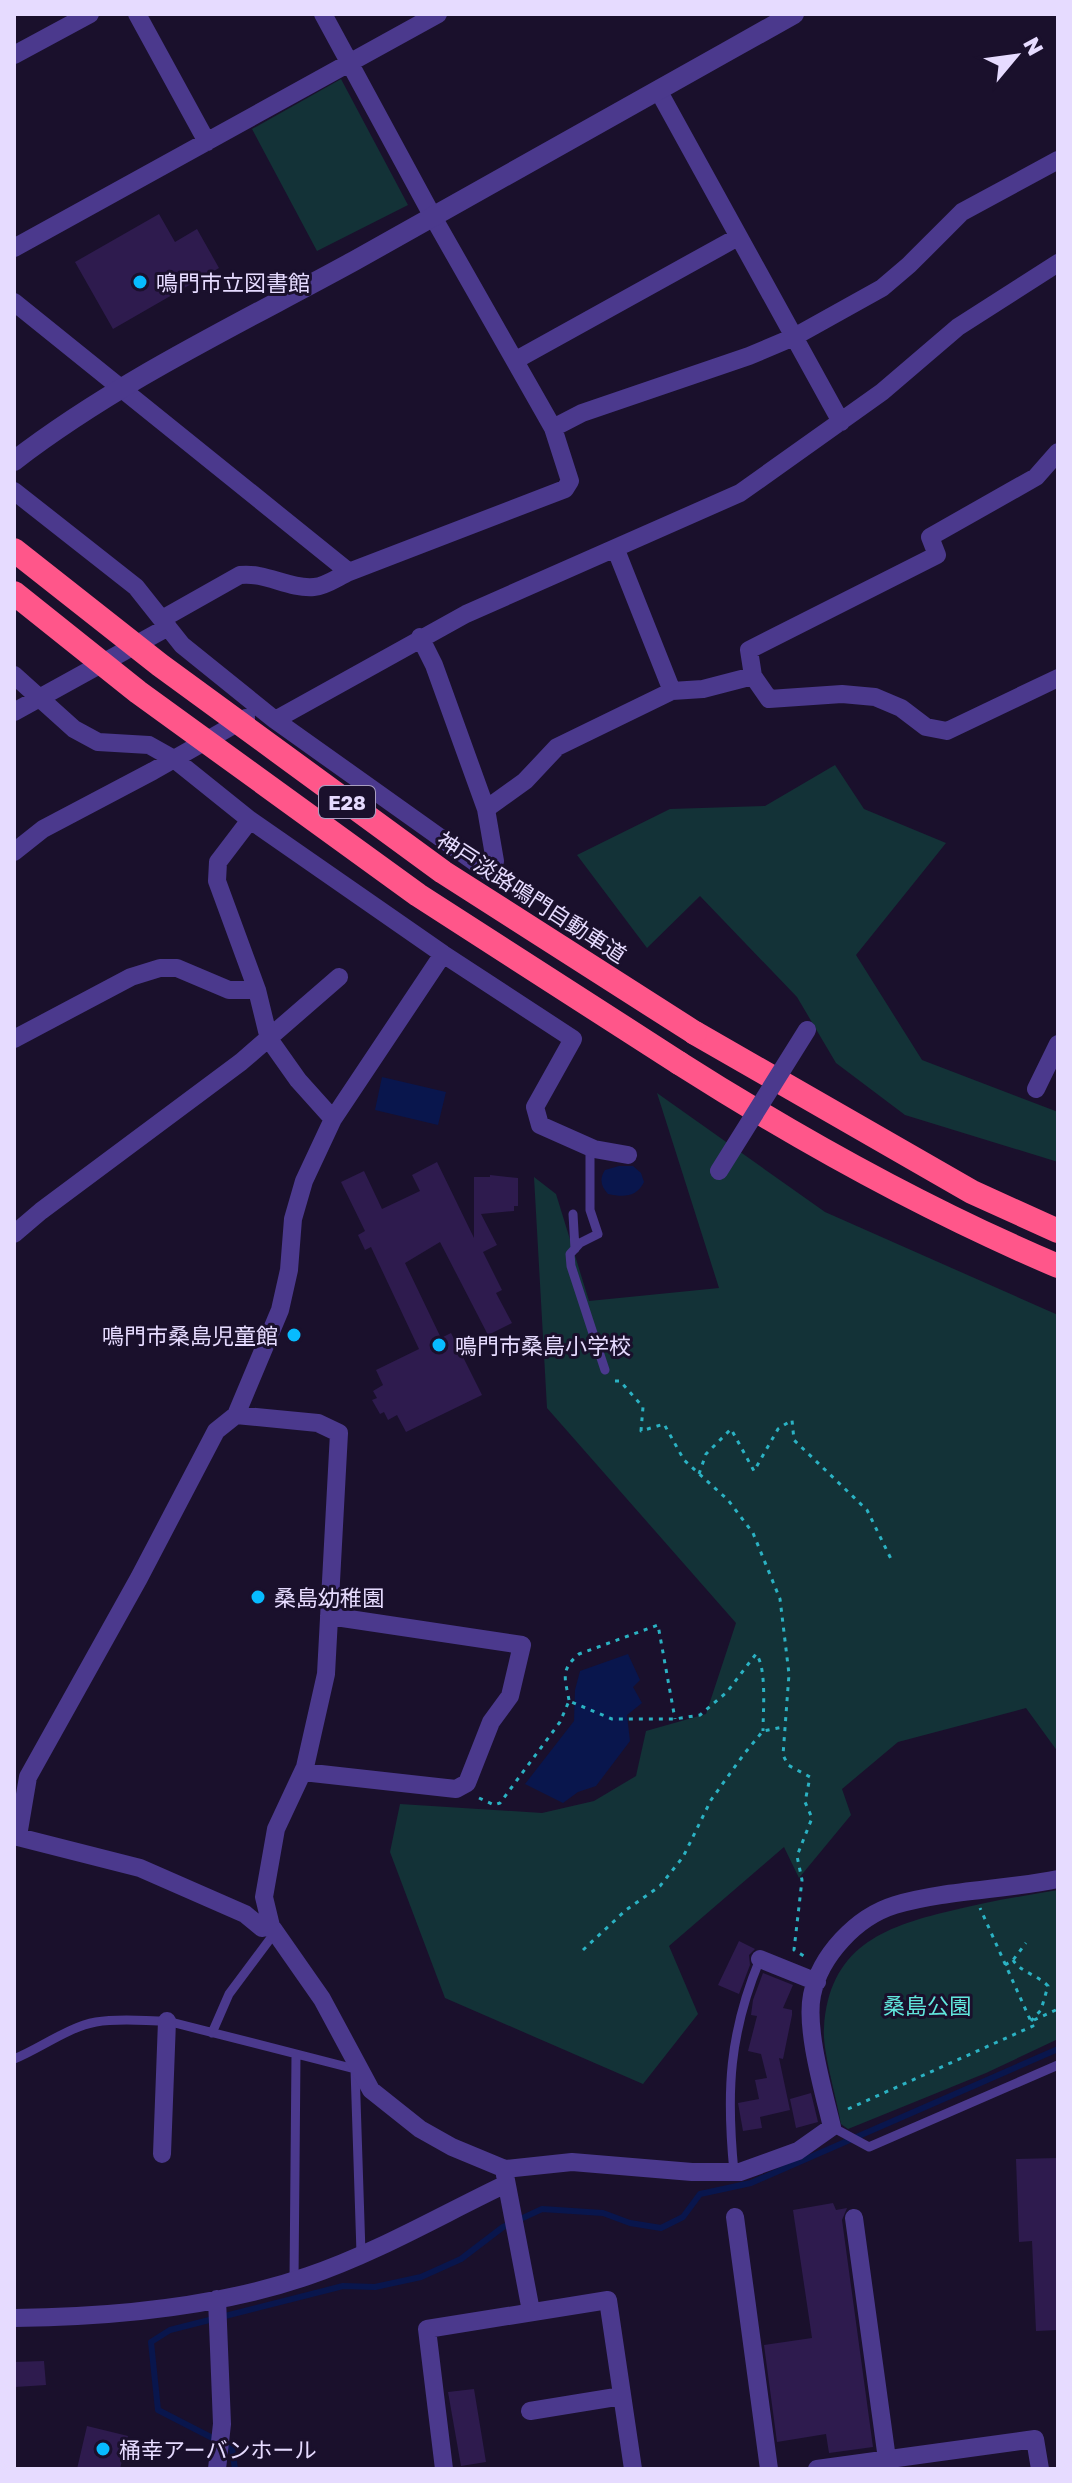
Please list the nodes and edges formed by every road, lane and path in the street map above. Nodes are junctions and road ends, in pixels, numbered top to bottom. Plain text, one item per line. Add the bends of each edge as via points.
1 (90, 14) edge
2 (137, 14) edge
3 (323, 14) edge
4 (438, 14) edge
5 (794, 14) edge
6 (14, 54) edge
7 (350, 62) junction
8 (658, 90) junction
9 (207, 142) junction
10 (1058, 160) edge
11 (433, 217) junction
12 (738, 237) junction
13 (14, 248) edge
14 (1058, 263) edge
15 (14, 302) edge
16 (794, 337) junction
17 (516, 360) junction
18 (123, 388) junction
19 (841, 422) junction
20 (553, 428) junction
21 (1058, 452) edge
22 (14, 461) edge
23 (14, 491) edge
24 (14, 550) edge
25 (616, 550) junction
26 (349, 572) junction
27 (14, 593) edge
28 (165, 623) junction
29 (420, 637) junction
30 (14, 675) edge
31 (753, 676) junction
32 (1058, 678) edge
33 (672, 691) junction
34 (40, 698) junction
35 (14, 712) edge
36 (268, 714) junction
37 (174, 759) junction
38 (486, 809) junction
39 (250, 820) junction
40 (14, 852) edge
41 (443, 954) junction
42 (339, 977) dead end
43 (257, 990) junction
44 (807, 1030) dead end
45 (14, 1039) edge
46 (269, 1039) junction
47 (1058, 1044) edge
48 (1036, 1089) dead end
49 (333, 1119) junction
50 (590, 1148) junction
51 (628, 1155) dead end
52 (719, 1171) dead end
53 (972, 1192) junction
54 (573, 1214) dead end
55 (1058, 1221) edge
56 (1058, 1231) edge
57 (14, 1234) edge
58 (1003, 1243) junction
59 (575, 1249) junction
60 (1058, 1266) edge
61 (1058, 1273) edge
62 (605, 1370) joint
63 (236, 1415) junction
64 (699, 1474) junction
65 (893, 1563) dead end
66 (329, 1616) junction
67 (569, 1701) junction
68 (675, 1719) junction
69 (783, 1727) junction
70 (763, 1731) junction
71 (303, 1772) junction
72 (456, 1789) junction
73 (16, 1836) edge
74 (1058, 1879) edge
75 (979, 1905) dead end
76 (274, 1929) junction
77 (1026, 1943) dead end
78 (583, 1950) dead end
79 (760, 1959) joint
80 (1013, 1960) junction
81 (1005, 1965) junction
82 (819, 1974) junction
83 (1058, 2009) edge
84 (167, 2021) junction
85 (1031, 2022) junction
86 (212, 2033) junction
87 (296, 2054) junction
88 (14, 2059) edge
89 (355, 2064) junction
90 (1058, 2065) edge
91 (836, 2120) junction
92 (162, 2154) dead end
93 (734, 2172) junction
94 (505, 2176) junction
95 (735, 2217) dead end
96 (854, 2218) dead end
97 (361, 2253) junction
98 (294, 2280) junction
99 (217, 2299) junction
100 (531, 2311) junction
101 (14, 2318) edge
102 (622, 2396) junction
103 (530, 2411) dead end
104 (887, 2459) junction
105 (219, 2461) edge
106 (444, 2469) edge
107 (633, 2469) edge
108 (769, 2469) edge
109 (817, 2469) edge
110 (1040, 2469) edge

1 - 6 street
2 - 9 street
3 - 7 street
4 - 7 street
5 - 8 street
7 - 9 street
7 - 11 street
8 - 11 street
8 - 12 street
9 - 13 street
10 - 16 street via 962,212 882,288
11 - 17 street
11 - 18 street
12 - 16 street
12 - 17 street
14 - 19 street via 958,327
15 - 18 street
16 - 19 street
16 - 20 street
17 - 20 street
18 - 22 street
18 - 26 street
19 - 25 street via 740,493
20 - 26 street via 570,481 565,489
21 - 31 street via 1036,477 930,537 937,555 749,650
23 - 28 street via 136,587
24 - 53 highway, 神戸淡路鳴門自動車道 / E28, bridge via 160,665 443,872 695,1033
25 - 29 street
25 - 33 street
26 - 28 street via 318,587 240,575
27 - 58 highway, E28, bridge via 138,692 418,895 679,1063 858,1170
28 - 34 street
28 - 36 street via 182,645
29 - 36 street
29 - 38 street
30 - 34 street
31 - 32 street via 769,699 875,697 926,727 947,731
31 - 33 street
33 - 38 street via 557,747 525,781
34 - 35 street
34 - 37 street via 74,729 98,742 149,745
36 - 37 street
36 - 38 street via 490,873 495,861
37 - 39 street
37 - 40 street via 43,829
39 - 41 street
39 - 43 street via 218,862 217,881
41 - 49 street
41 - 50 street via 573,1039 535,1107 540,1125
42 - 46 street
43 - 45 street via 229,990 177,968 160,968 131,977
43 - 46 street
44 - 52 street, bridge
46 - 49 street
46 - 57 street
47 - 48 street
49 - 63 street via 293,1219 280,1310
50 - 51 street
50 - 59 lane via 590,1210 598,1234
53 - 55 lane
53 - 56 highway, 神戸淡路鳴門自動車道 / E28
54 - 59 lane
58 - 60 highway, E28
58 - 61 lane
59 - 62 lane via 571,1266
62 - 64 path via 610,1381 620,1381 643,1407 641,1431 664,1424 684,1460
63 - 66 street via 318,1423 339,1433
63 - 73 street via 216,1431 28,1777
64 - 65 path via 706,1454 731,1429 754,1471 778,1429 792,1420 794,1440 867,1510
64 - 69 path via 753,1533 780,1599 789,1674
66 - 71 street via 326,1674
66 - 72 street via 522,1645 510,1696 491,1722 467,1783
67 - 68 path via 612,1719
67 - 68 path via 564,1673 568,1663 579,1654 658,1625
67 - 72 path via 560,1722 500,1803
68 - 70 path via 700,1715 716,1704 756,1654 763,1684
69 - 70 path
69 - 82 path via 788,1765 810,1777 805,1802 812,1818 797,1856 802,1880 794,1950
70 - 78 path via 711,1800 683,1857 660,1886
71 - 72 street
71 - 76 street via 276,1829 264,1897
73 - 76 street via 140,1868 245,1914 262,1928
74 - 82 street via 893,1906 853,1929
75 - 81 path
76 - 86 lane via 229,1994
76 - 89 street via 322,1999
77 - 80 path
79 - 82 street
79 - 93 lane via 744,1998 733,2051 728,2115
80 - 81 path
80 - 85 path via 1048,1986
81 - 85 path
82 - 91 street via 811,1997 814,2051
83 - 85 path
84 - 86 lane
84 - 88 lane via 97,2022
84 - 92 street
85 - 91 path via 1033,2026
86 - 87 lane
87 - 89 lane
87 - 98 lane
89 - 94 street via 371,2090 420,2129
89 - 97 lane
90 - 91 lane via 869,2147
91 - 93 street via 798,2151
93 - 94 street via 572,2162
94 - 97 street
94 - 100 street
95 - 108 street
96 - 104 street
97 - 98 street
98 - 99 street
99 - 101 street via 80,2316
99 - 105 street
100 - 102 street via 608,2300
100 - 106 street via 427,2329
102 - 103 street
102 - 107 street
104 - 109 street
104 - 110 street via 1035,2439

